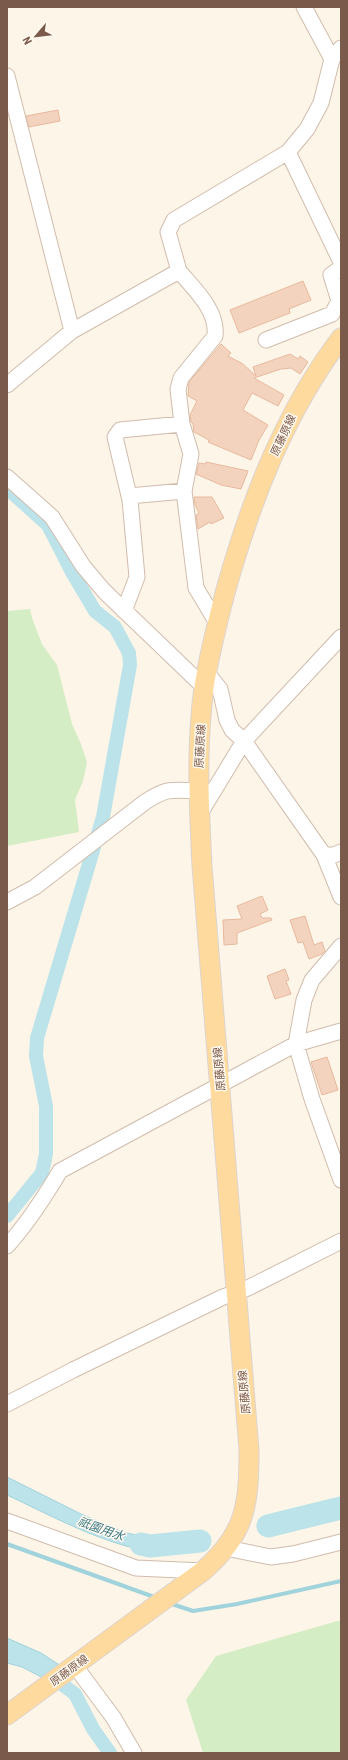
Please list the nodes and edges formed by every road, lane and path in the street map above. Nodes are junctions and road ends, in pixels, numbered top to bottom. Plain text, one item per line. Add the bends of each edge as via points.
1 (304, 7) edge
2 (341, 48) edge
3 (332, 59) junction
4 (7, 76) edge
5 (288, 152) junction
6 (341, 262) edge
7 (341, 268) edge
8 (179, 271) junction
9 (72, 331) junction
10 (341, 338) edge
11 (266, 340) dead end
12 (7, 385) edge
13 (182, 424) junction
14 (7, 478) edge
15 (184, 491) junction
16 (129, 496) junction
17 (124, 611) junction
18 (217, 623) junction
19 (341, 638) edge
20 (205, 680) junction
21 (244, 741) junction
22 (198, 790) junction
23 (199, 815) junction
24 (341, 852) edge
25 (324, 855) junction
26 (341, 897) edge
27 (7, 902) edge
28 (341, 946) edge
29 (341, 1031) edge
30 (296, 1044) junction
31 (220, 1086) junction
32 (341, 1180) edge
33 (341, 1241) edge
34 (7, 1246) edge
35 (235, 1292) junction
36 (7, 1404) edge
37 (7, 1521) edge
38 (341, 1542) edge
39 (226, 1548) junction
40 (203, 1571) junction
41 (70, 1669) junction
42 (7, 1715) edge
43 (134, 1753) edge

1 - 3 street
2 - 3 street
3 - 5 street via 321,103 307,129
4 - 9 street
5 - 6 street
5 - 8 street via 174,220 168,232
7 - 11 street via 331,275 339,301 332,314
8 - 9 street
8 - 13 street via 203,299 216,327 215,336 181,378 178,389
9 - 12 street
10 - 18 main road, 原藤原線 via 297,405 259,486
13 - 15 street via 190,454
13 - 16 street via 120,430 115,437
14 - 17 street via 52,517 83,566
15 - 16 street
15 - 18 street via 196,588
16 - 17 street via 137,577
17 - 20 street
18 - 20 main road, 原藤原線
19 - 21 street
20 - 21 street via 220,689 227,720 232,730
20 - 22 main road, 原藤原線
21 - 23 street
21 - 25 street
22 - 23 main road, 原藤原線
22 - 27 street via 169,790 159,793 35,887
23 - 31 main road, 原藤原線
24 - 25 street
25 - 26 street
28 - 30 street via 312,980 304,1000
29 - 30 street
30 - 31 street
30 - 32 street via 312,1099
31 - 34 street via 60,1171 41,1204
31 - 35 main road, 原藤原線
33 - 35 street via 248,1288
35 - 36 street
35 - 39 main road, 原藤原線 via 249,1450 249,1484 244,1515
37 - 40 street via 136,1568
38 - 39 street via 271,1557
39 - 40 main road, 原藤原線
40 - 41 main road, 原藤原線
41 - 42 main road, 原藤原線
41 - 43 street via 112,1717

